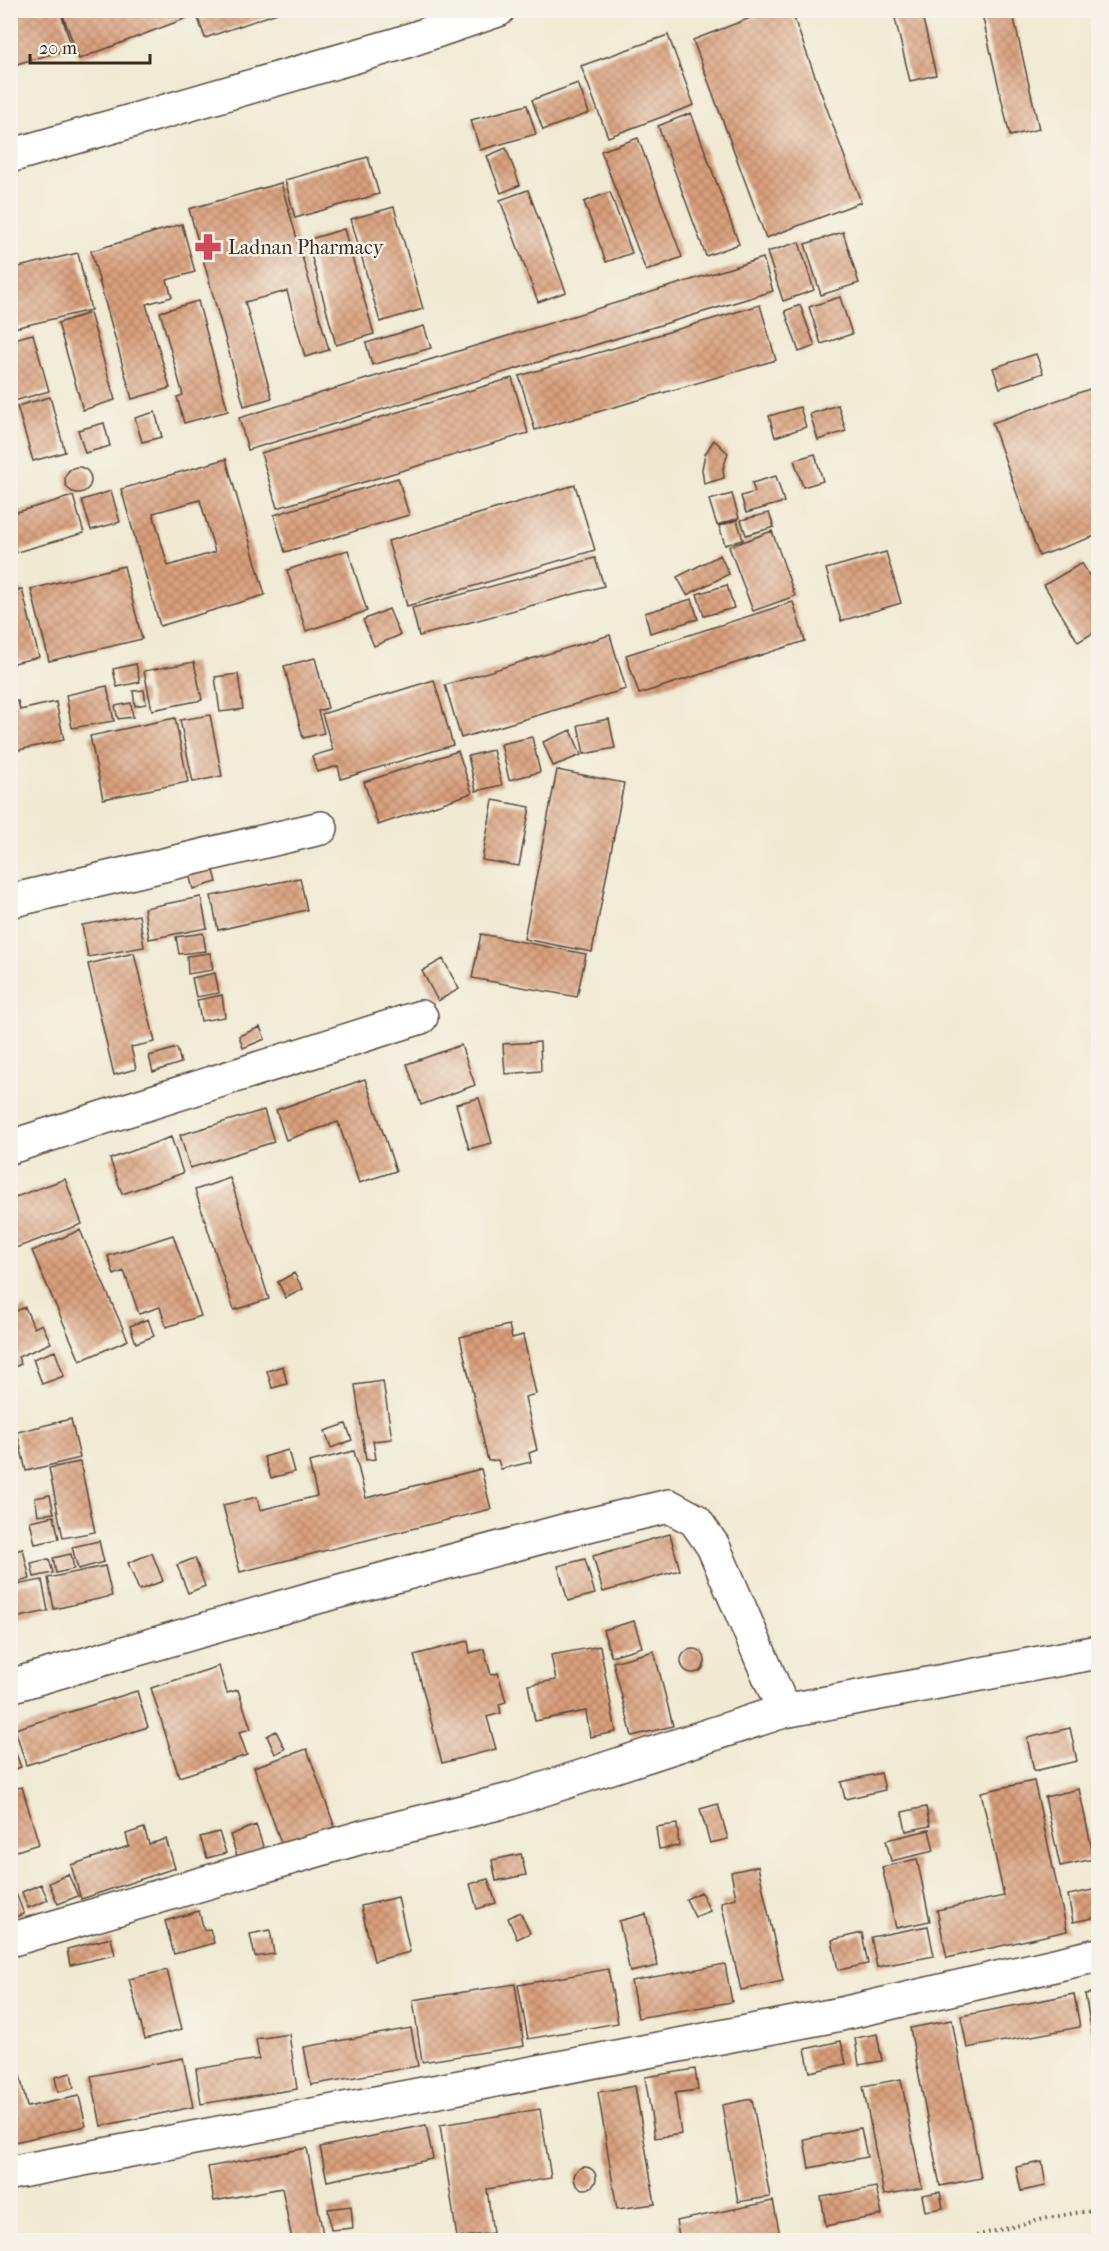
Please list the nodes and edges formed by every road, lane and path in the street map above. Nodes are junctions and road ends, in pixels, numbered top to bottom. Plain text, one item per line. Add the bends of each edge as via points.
1 (498, 10) edge
2 (10, 156) edge
3 (321, 828) dead end
4 (10, 901) edge
5 (421, 1017) dead end
6 (10, 1147) edge
7 (1098, 1652) edge
8 (10, 1686) edge
9 (784, 1711) junction
10 (10, 1940) edge
11 (1098, 1955) edge
12 (10, 2173) edge
13 (1098, 2209) edge
14 (959, 2241) edge

1 - 2 street via 398,44
3 - 4 street
5 - 6 street
7 - 9 street
8 - 9 street via 310,1599 669,1506 695,1520 713,1546
9 - 10 street via 510,1800 362,1837
11 - 12 street via 842,2014
13 - 14 path

